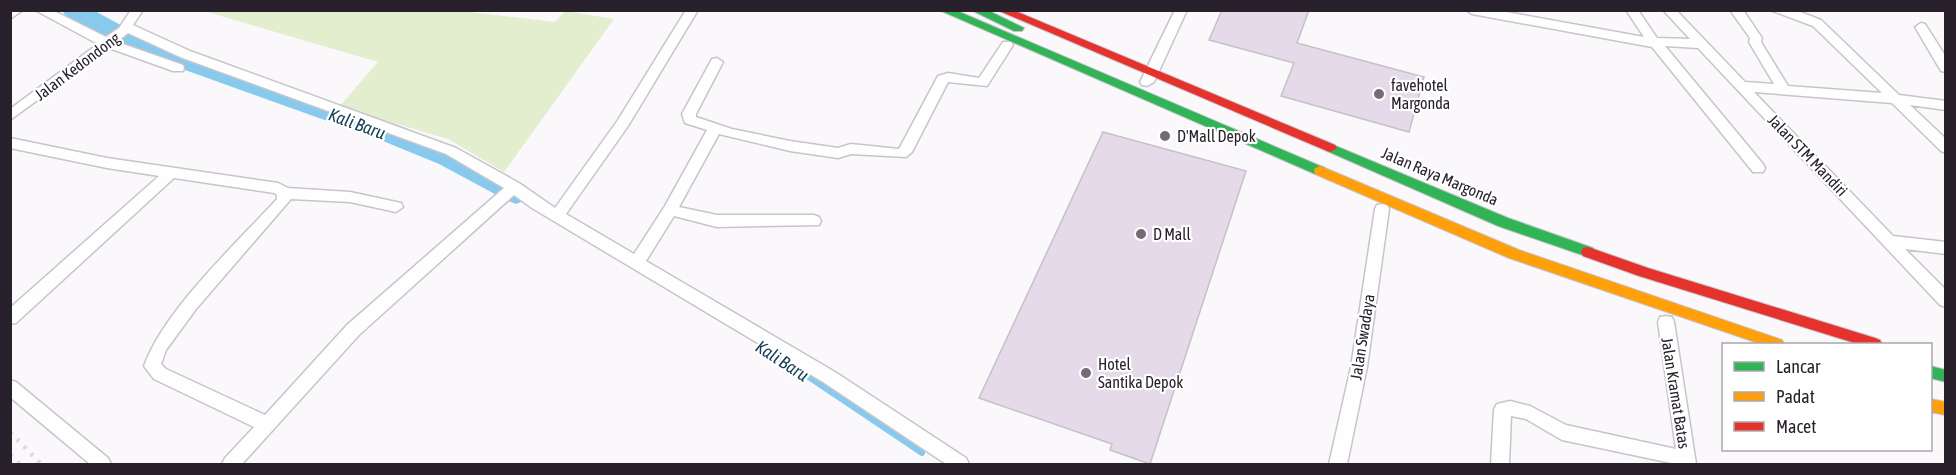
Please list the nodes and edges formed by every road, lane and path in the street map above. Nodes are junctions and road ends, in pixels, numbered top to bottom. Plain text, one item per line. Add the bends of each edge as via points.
1 (17, 10) edge
2 (41, 10) edge
3 (137, 10) edge
4 (692, 10) edge
5 (976, 10) edge
6 (1002, 10) edge
7 (1181, 10) edge
8 (1472, 10) edge
9 (1632, 10) edge
10 (1669, 10) edge
11 (1736, 10) edge
12 (1776, 10) edge
13 (938, 12) edge
14 (10, 15) edge
15 (1024, 20) edge
16 (1921, 27) dead end
17 (124, 29) junction
18 (995, 35) junction
19 (108, 42) junction
20 (1655, 43) junction
21 (1701, 44) junction
22 (1007, 45) junction
23 (717, 62) dead end
24 (178, 68) dead end
25 (1946, 68) edge
26 (1149, 77) junction
27 (1740, 86) junction
28 (1784, 90) junction
29 (1896, 99) junction
30 (1946, 106) edge
31 (10, 116) edge
32 (715, 128) junction
33 (10, 143) edge
34 (1946, 148) edge
35 (1758, 168) dead end
36 (172, 172) junction
37 (514, 187) junction
38 (284, 193) junction
39 (396, 207) dead end
40 (1382, 209) junction
41 (670, 210) junction
42 (557, 216) junction
43 (814, 221) dead end
44 (1520, 234) junction
45 (1890, 241) junction
46 (1946, 248) edge
47 (1512, 259) junction
48 (637, 263) junction
49 (1588, 294) dead end
50 (1946, 301) edge
51 (10, 318) edge
52 (1660, 320) joint
53 (1686, 328) dead end
54 (1858, 342) edge
55 (1771, 343) edge
56 (1828, 343) edge
57 (10, 387) edge
58 (1932, 392) edge
59 (1941, 406) edge
60 (268, 425) junction
61 (1687, 462) edge
62 (102, 465) edge
63 (231, 465) edge
64 (960, 465) edge
65 (1338, 465) edge
66 (1500, 465) edge

1 - 14 street
2 - 19 street
3 - 17 street, Jalan Kedondong
4 - 42 street via 623,123
5 - 15 highway, Jalan Raya Margonda
6 - 15 highway, Jalan Raya Margonda
7 - 26 street
8 - 20 street
9 - 20 street
10 - 21 street, Jalan STM Mandiri
11 - 28 street
12 - 29 street via 1816,23
13 - 18 highway
15 - 26 highway, Jalan Raya Margonda
16 - 25 street
17 - 19 street, Jalan Kedondong
17 - 37 street via 451,151
18 - 22 highway
18 - 47 highway
19 - 24 street
19 - 31 street, Jalan Kedondong
20 - 21 street
20 - 35 street
21 - 27 street, Jalan STM Mandiri
22 - 32 street via 981,83 943,79 901,154 851,149 838,153
22 - 40 highway
23 - 32 street via 689,118
26 - 44 highway, Jalan Raya Margonda
27 - 28 street
27 - 45 street, Jalan STM Mandiri
28 - 29 street
29 - 30 street
29 - 34 street
32 - 41 street
33 - 36 street
36 - 38 street via 278,188
36 - 51 street
37 - 42 street
37 - 60 street via 353,330
38 - 39 street via 350,197
38 - 60 street via 284,200 190,305 159,347 152,366 160,374
40 - 47 highway
40 - 65 street, Jalan Swadaya via 1359,366
41 - 43 street via 717,221
41 - 48 street
42 - 48 street
44 - 47 highway
44 - 54 highway, Jalan Raya Margonda
44 - 56 highway, Jalan Raya Margonda via 1643,284
45 - 46 street
45 - 50 street, Jalan STM Mandiri
47 - 49 highway
47 - 55 highway
48 - 64 street via 829,377
52 - 53 highway
52 - 61 street, Jalan Kramat Batas
57 - 62 street
58 - 59 highway
60 - 63 street
61 - 66 street via 1562,432 1530,413 1507,408 1503,409

